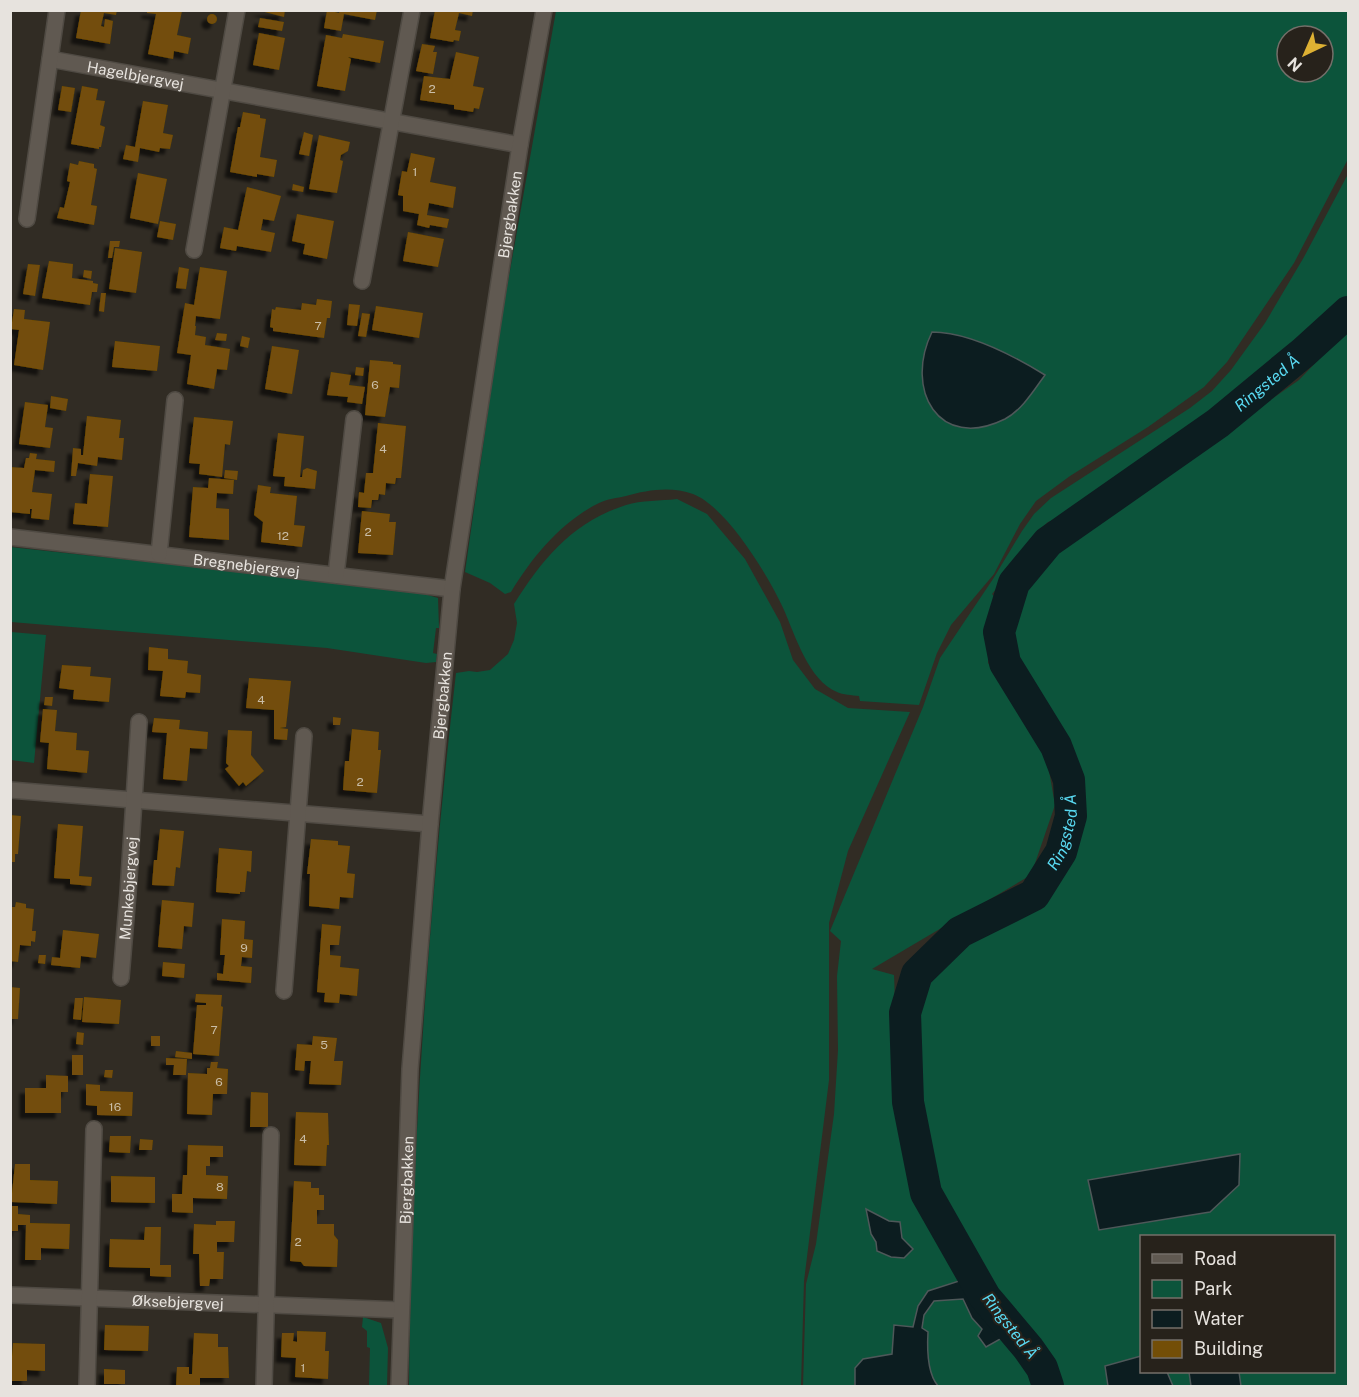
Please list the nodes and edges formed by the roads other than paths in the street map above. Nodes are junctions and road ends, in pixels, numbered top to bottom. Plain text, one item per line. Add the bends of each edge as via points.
1 (57, 10) edge
2 (237, 10) edge
3 (412, 10) edge
4 (544, 10) edge
5 (50, 59) junction
6 (223, 91) junction
7 (391, 122) junction
8 (520, 145) junction
9 (27, 219) dead end
10 (194, 250) dead end
11 (362, 281) dead end
12 (175, 400) dead end
13 (354, 419) dead end
14 (10, 537) edge
15 (159, 554) junction
16 (336, 575) junction
17 (452, 589) junction
18 (139, 722) dead end
19 (304, 736) dead end
20 (10, 790) edge
21 (133, 800) junction
22 (298, 813) junction
23 (430, 825) junction
24 (121, 978) dead end
25 (284, 991) dead end
26 (94, 1129) dead end
27 (271, 1135) dead end
28 (10, 1295) edge
29 (89, 1298) junction
30 (266, 1305) junction
31 (401, 1310) junction
32 (87, 1386) edge
33 (264, 1386) edge
34 (399, 1386) edge

1 - 5 street
2 - 6 street
3 - 7 street
4 - 8 street, Bjergbakken
5 - 6 street, Hagelbjergvej
5 - 9 street
6 - 7 street, Hagelbjergvej
6 - 10 street
7 - 8 street, Hagelbjergvej
7 - 11 street
8 - 17 street, Bjergbakken
12 - 15 street
13 - 16 street
14 - 15 street, Bregnebjergvej
15 - 16 street, Bregnebjergvej
16 - 17 street, Bregnebjergvej
17 - 23 street, Bjergbakken
18 - 21 street, Munkebjergvej
19 - 22 street
20 - 21 street
21 - 22 street
21 - 24 street, Munkebjergvej
22 - 23 street
22 - 25 street
23 - 31 street, Bjergbakken via 411,1069
26 - 29 street
27 - 30 street
28 - 29 street, Øksebjergvej
29 - 30 street, Øksebjergvej
29 - 32 street
30 - 31 street, Øksebjergvej
30 - 33 street
31 - 34 street, Bjergbakken

